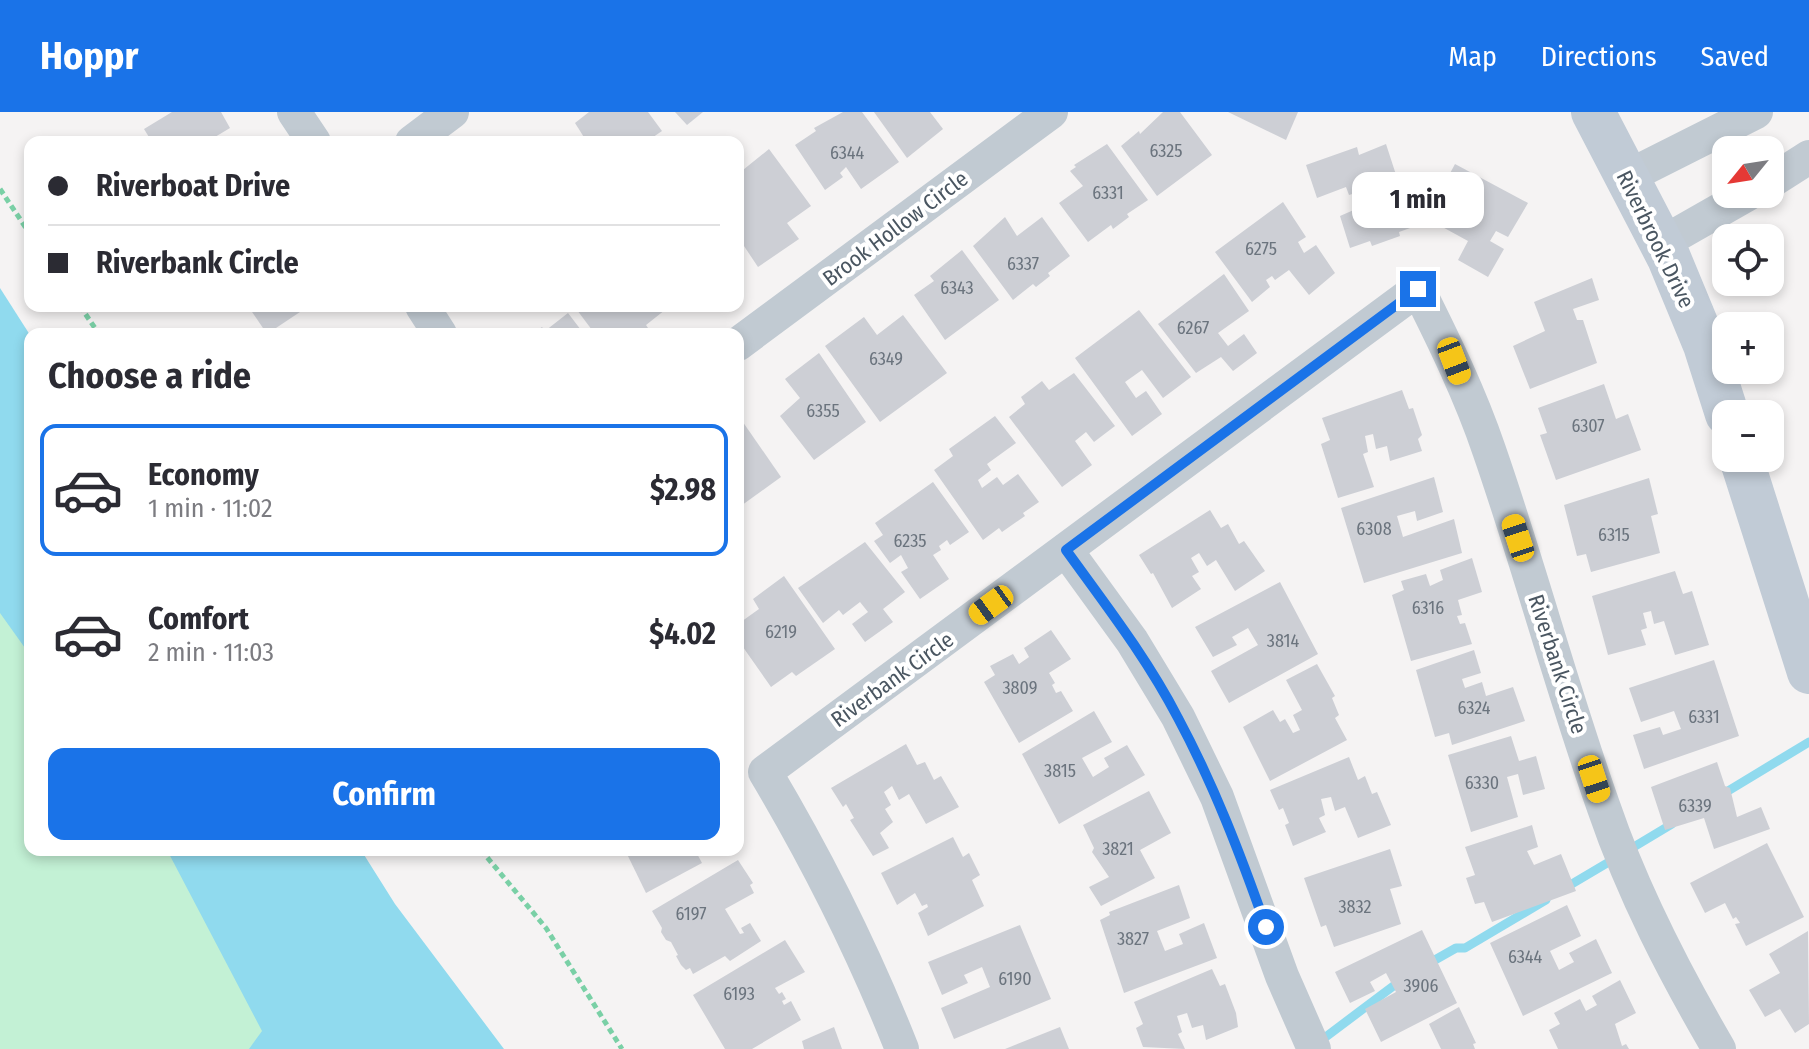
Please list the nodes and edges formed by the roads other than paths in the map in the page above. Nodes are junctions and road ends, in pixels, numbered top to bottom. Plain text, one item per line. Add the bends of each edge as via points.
1 (294, 112) edge
2 (452, 112) edge
3 (1051, 112) edge
4 (1593, 112) edge
5 (1756, 112) edge
6 (310, 136) edge
7 (420, 136) edge
8 (1809, 157) edge
9 (1784, 173) edge
10 (1627, 177) junction
11 (1723, 208) edge
12 (1662, 243) junction
13 (744, 340) edge
14 (1723, 400) edge
15 (1745, 472) edge
16 (1066, 550) junction
17 (1809, 672) edge
18 (902, 1049) edge
19 (1314, 1049) edge
20 (1719, 1049) edge

1 - 6 street
2 - 7 street
3 - 13 street, Brook Hollow Circle
4 - 10 street, Riverbrook Drive
5 - 10 street
8 - 9 street
10 - 12 street, Riverbrook Drive
11 - 12 street
12 - 14 street, Riverbrook Drive
15 - 17 street
16 - 18 street, Riverbank Circle via 765,772 837,902
16 - 19 street via 1132,641 1178,717 1217,797
16 - 20 street, Riverbank Circle via 1418,289 1489,448 1609,823 1682,986

